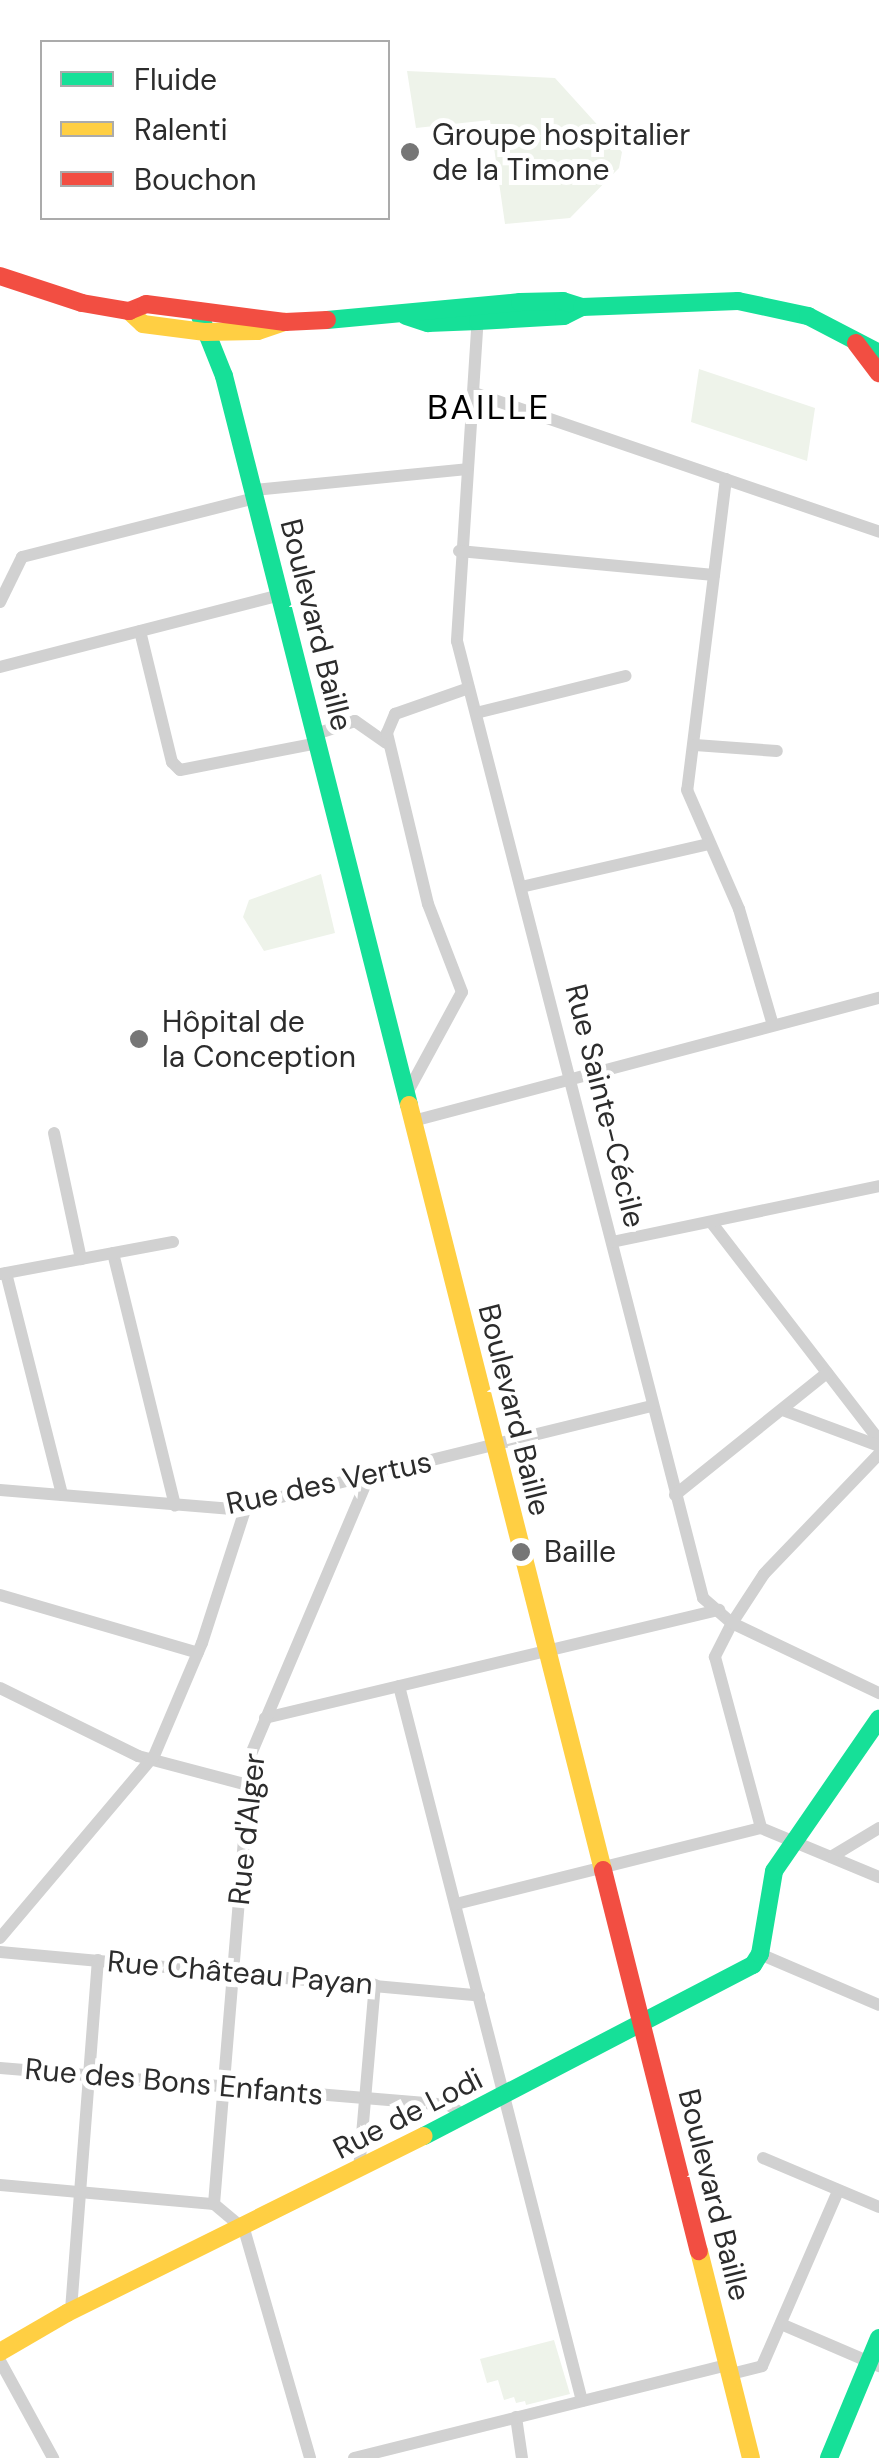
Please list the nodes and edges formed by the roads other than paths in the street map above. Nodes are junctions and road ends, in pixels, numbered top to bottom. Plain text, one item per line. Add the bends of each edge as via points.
1 (0, 276) edge
2 (129, 311) junction
3 (478, 313) junction
4 (216, 326) junction
5 (856, 344) junction
6 (879, 354) edge
7 (879, 373) edge
8 (474, 393) junction
9 (467, 469) junction
10 (726, 479) junction
11 (255, 494) junction
12 (879, 532) edge
13 (459, 552) junction
14 (714, 575) junction
15 (281, 595) junction
16 (0, 602) edge
17 (140, 631) junction
18 (0, 667) edge
19 (626, 676) dead end
20 (469, 688) junction
21 (476, 713) junction
22 (317, 738) junction
23 (386, 742) junction
24 (695, 745) junction
25 (777, 751) dead end
26 (708, 844) junction
27 (521, 887) junction
28 (879, 998) edge
29 (773, 1025) junction
30 (570, 1080) junction
31 (413, 1083) junction
32 (413, 1121) junction
33 (54, 1133) dead end
34 (879, 1186) edge
35 (711, 1222) junction
36 (173, 1242) dead end
37 (612, 1242) junction
38 (113, 1253) junction
39 (81, 1259) junction
40 (3, 1273) edge
41 (827, 1373) junction
42 (652, 1406) junction
43 (786, 1410) junction
44 (879, 1443) edge
45 (494, 1445) junction
46 (879, 1454) edge
47 (369, 1476) junction
48 (0, 1490) edge
49 (62, 1495) junction
50 (675, 1495) junction
51 (175, 1505) junction
52 (246, 1507) junction
53 (0, 1595) edge
54 (719, 1610) junction
55 (732, 1622) junction
56 (198, 1653) junction
57 (546, 1654) junction
58 (399, 1686) junction
59 (0, 1688) edge
60 (879, 1693) edge
61 (265, 1718) junction
62 (879, 1720) edge
63 (154, 1756) junction
64 (248, 1785) junction
65 (761, 1828) junction
66 (879, 1828) edge
67 (793, 1841) junction
68 (831, 1857) junction
69 (600, 1868) junction
70 (879, 1878) edge
71 (456, 1904) junction
72 (0, 1938) edge
73 (0, 1952) edge
74 (760, 1954) junction
75 (98, 1960) junction
76 (233, 1972) junction
77 (375, 1984) junction
78 (479, 1996) junction
79 (879, 2005) edge
80 (642, 2020) junction
81 (0, 2068) edge
82 (88, 2075) junction
83 (224, 2086) junction
84 (504, 2095) junction
85 (365, 2097) junction
86 (464, 2116) junction
87 (763, 2158) dead end
88 (358, 2170) junction
89 (0, 2185) edge
90 (838, 2190) junction
91 (80, 2192) junction
92 (214, 2204) junction
93 (879, 2207) edge
94 (244, 2228) junction
95 (71, 2310) junction
96 (780, 2324) junction
97 (879, 2338) edge
98 (0, 2352) edge
99 (0, 2361) edge
100 (874, 2363) edge
101 (730, 2370) junction
102 (582, 2401) junction
103 (516, 2418) junction
104 (54, 2458) edge
105 (310, 2458) edge
106 (354, 2458) edge
107 (522, 2458) edge
108 (751, 2458) edge
109 (829, 2458) edge

1 - 2 main road
2 - 4 main road via 143,324
2 - 4 main road, Boulevard Baille via 146,304 198,311
3 - 4 main road via 428,323 406,316 285,322 258,331
3 - 5 main road via 564,316 582,307 759,303 808,316
3 - 8 street, Rue Sainte-Cécile
4 - 11 main road, Boulevard Baille
5 - 6 main road
5 - 7 main road
8 - 9 street, Rue Sainte-Cécile
8 - 10 street
9 - 11 street
9 - 13 street, Rue Sainte-Cécile
10 - 12 street
10 - 14 street
11 - 15 main road, Boulevard Baille
11 - 16 street via 22,556
13 - 14 street
13 - 20 street, Rue Sainte-Cécile via 456,634
14 - 24 street
15 - 17 street
15 - 22 main road, Boulevard Baille
17 - 18 street
17 - 22 street via 172,762 180,770
19 - 21 street
20 - 21 street, Rue Sainte-Cécile
20 - 23 street via 396,714
21 - 27 street, Rue Sainte-Cécile
22 - 23 street via 355,722
22 - 31 main road, Boulevard Baille
23 - 31 street via 432,918 462,992
24 - 25 street
24 - 26 street via 687,790
26 - 27 street
26 - 29 street via 739,910
27 - 30 street, Rue Sainte-Cécile
28 - 29 street
29 - 30 street
30 - 32 street
30 - 37 street, Rue Sainte-Cécile
31 - 32 main road, Boulevard Baille
32 - 45 main road, Boulevard Baille
33 - 39 street
34 - 35 street
35 - 37 street
35 - 41 street
36 - 38 street
37 - 42 street, Rue Sainte-Cécile
38 - 39 street
38 - 51 street
39 - 40 street
40 - 49 street
41 - 43 street
41 - 44 street
42 - 45 street, Rue des Vertus
42 - 50 street, Rue Sainte-Cécile
43 - 44 street
43 - 50 street
45 - 47 street, Rue des Vertus
45 - 57 main road, Boulevard Baille
46 - 55 street via 764,1574
47 - 52 street, Rue des Vertus
47 - 61 street, Rue d'Alger
48 - 49 street, Rue des Vertus
49 - 51 street, Rue des Vertus
50 - 54 street, Rue Sainte-Cécile via 703,1598
51 - 52 street, Rue des Vertus
52 - 56 street
53 - 56 street
54 - 55 street, Rue Sainte-Cécile
54 - 57 street
55 - 60 street, Rue Sainte-Cécile
55 - 65 street via 715,1657
56 - 63 street
57 - 58 street
57 - 69 main road, Boulevard Baille
58 - 61 street
58 - 71 street
59 - 63 street via 138,1756
61 - 64 street, Rue d'Alger
62 - 67 main road
63 - 64 street
63 - 72 street
64 - 76 street, Rue d'Alger
65 - 67 street
65 - 69 street
66 - 68 street
67 - 68 street
67 - 74 main road via 774,1871
68 - 70 street
69 - 71 street
69 - 80 main road, Boulevard Baille
71 - 78 street
73 - 75 street, Rue Château Payan
74 - 79 street
74 - 80 main road, Rue de Lodi via 753,1965
75 - 76 street, Rue Château Payan
75 - 82 street
76 - 77 street, Rue Château Payan
76 - 83 street, Rue d'Alger
77 - 78 street, Rue Château Payan
77 - 85 street
78 - 84 street
80 - 84 main road, Rue de Lodi
80 - 101 main road, Boulevard Baille
81 - 82 street, Rue des Bons Enfants
82 - 83 street, Rue des Bons Enfants
82 - 91 street
83 - 85 street, Rue des Bons Enfants
83 - 92 street, Rue d'Alger
84 - 86 main road, Rue de Lodi
84 - 102 street
85 - 86 street, Rue des Bons Enfants via 450,2105
85 - 88 street
86 - 88 main road, Rue de Lodi
87 - 90 street
88 - 94 main road, Rue de Lodi
89 - 91 street
90 - 93 street
90 - 96 street
91 - 92 street
91 - 95 street
92 - 94 street
94 - 95 main road, Rue de Lodi
94 - 105 street
95 - 98 main road, Rue de Lodi
96 - 100 street
96 - 101 street via 762,2366
97 - 100 main road
99 - 104 street
100 - 109 main road
101 - 102 street
101 - 108 main road, Boulevard Baille
102 - 103 street
103 - 106 street
103 - 107 street

